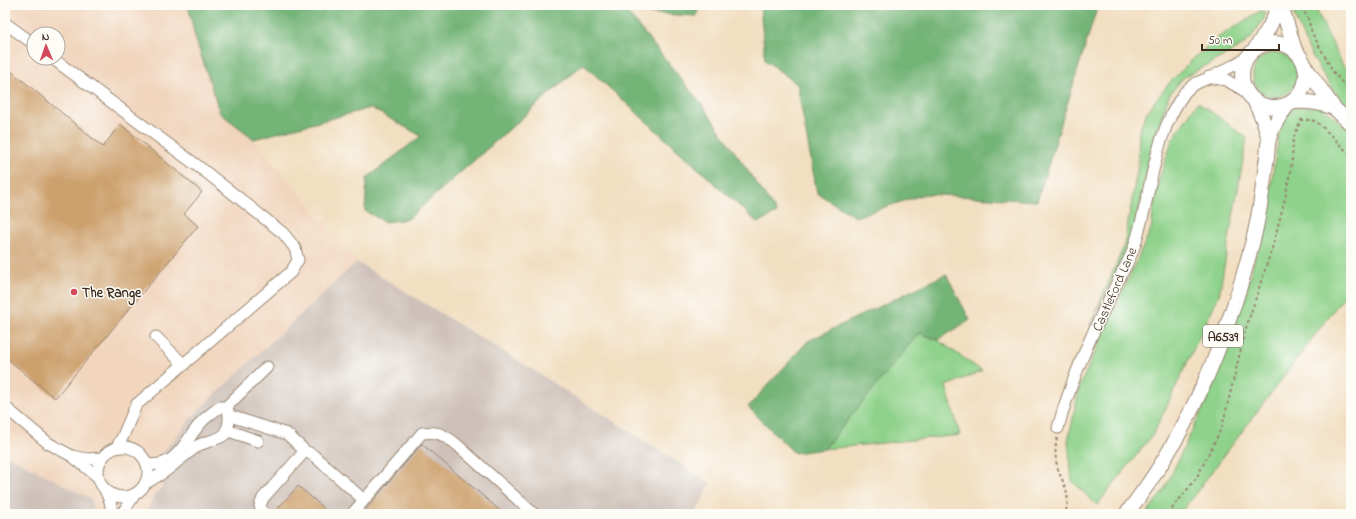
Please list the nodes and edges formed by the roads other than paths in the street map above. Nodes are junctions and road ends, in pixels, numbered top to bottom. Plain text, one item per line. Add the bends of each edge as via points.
1 (1280, 5) edge
2 (5, 23) edge
3 (26, 38) edge
4 (1295, 50) junction
5 (1252, 53) junction
6 (63, 66) edge
7 (1306, 68) junction
8 (1209, 77) junction
9 (1250, 96) junction
10 (1290, 104) junction
11 (1334, 108) junction
12 (1351, 124) edge
13 (1269, 139) junction
14 (156, 338) dead end
15 (184, 365) junction
16 (267, 367) dead end
17 (5, 407) edge
18 (228, 412) junction
19 (129, 422) junction
20 (1058, 428) road end
21 (226, 430) junction
22 (258, 441) dead end
23 (116, 448) junction
24 (134, 450) junction
25 (305, 451) junction
26 (72, 456) junction
27 (102, 458) junction
28 (147, 464) junction
29 (98, 477) junction
30 (146, 483) junction
31 (105, 490) junction
32 (135, 494) junction
33 (364, 500) junction
34 (112, 514) edge
35 (122, 514) edge
36 (263, 514) edge
37 (352, 514) edge
38 (534, 514) edge
39 (1126, 514) edge

1 - 4 main road
1 - 5 main road via 1269,28
2 - 3 street
4 - 5 main road via 1286,44 1275,43 1263,45
4 - 7 main road
5 - 8 street, Castleford Lane
5 - 9 main road via 1245,61 1242,75
6 - 15 street via 283,233 295,248 298,260 291,272
7 - 10 main road via 1305,86
7 - 11 main road
8 - 9 street via 1226,80
8 - 20 street, Castleford Lane via 1186,91 1173,111 1159,146 1139,230 1130,256 1088,346
9 - 10 main road via 1270,107
9 - 13 main road, A6539 via 1262,118
10 - 11 main road via 1307,101 1324,103
10 - 13 main road, A6539 via 1277,119
11 - 12 main road
13 - 39 main road, A6539 via 1253,242 1241,286 1212,367 1170,451 1144,492
14 - 15 street
15 - 19 street via 136,405
16 - 18 street
17 - 26 street via 48,443
18 - 21 street
18 - 25 street via 287,434
18 - 28 street via 220,407 200,424 183,449 169,462
19 - 23 street
19 - 24 street via 129,434
21 - 22 street
21 - 30 street via 225,434 198,446
23 - 24 street
23 - 27 street
24 - 28 street
25 - 33 street via 313,455
25 - 36 street via 263,498 260,506
26 - 27 street
26 - 29 street
27 - 29 street via 98,465
28 - 30 street
29 - 31 street
30 - 32 street
31 - 32 street via 119,497
31 - 34 street
32 - 35 street
33 - 37 street
33 - 38 street via 422,433 434,432 455,442

